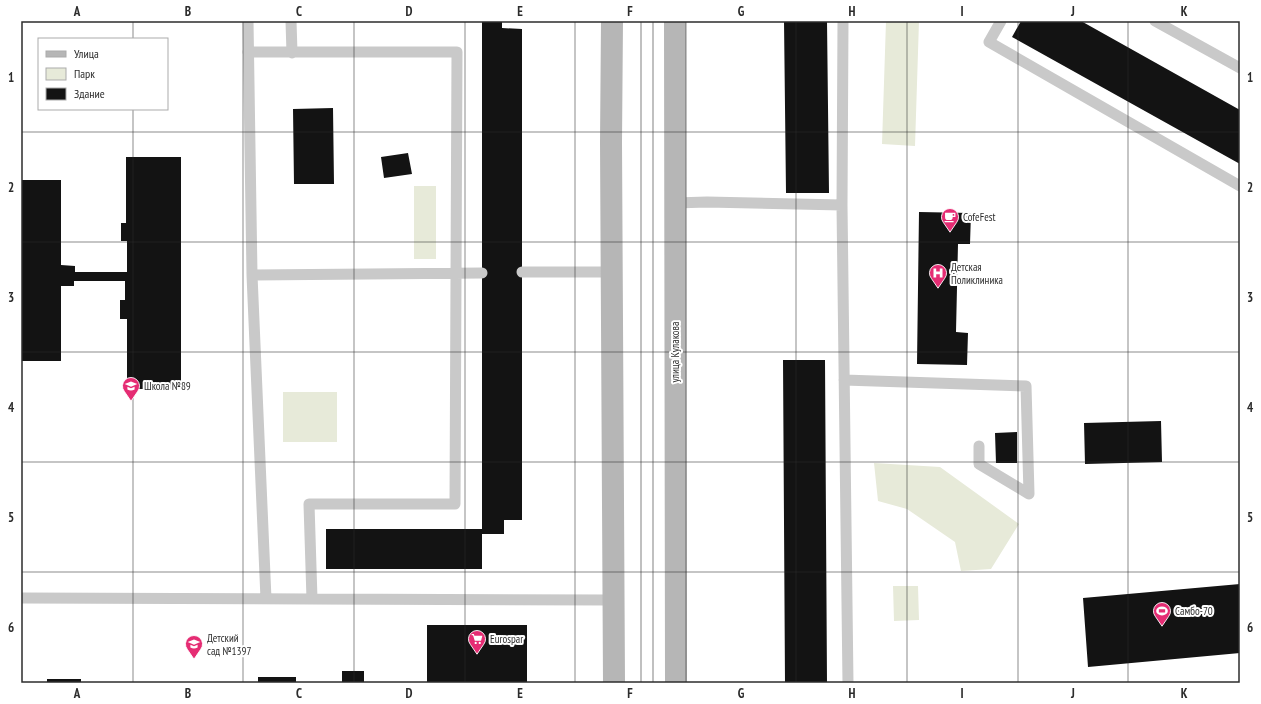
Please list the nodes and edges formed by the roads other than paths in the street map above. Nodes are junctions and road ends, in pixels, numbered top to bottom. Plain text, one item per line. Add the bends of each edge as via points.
1 (248, 21) edge
2 (291, 21) edge
3 (612, 21) edge
4 (675, 21) edge
5 (843, 21) edge
6 (1001, 21) edge
7 (1155, 21) edge
8 (248, 52) junction
9 (292, 53) junction
10 (1240, 68) edge
11 (1240, 186) edge
12 (674, 203) junction
13 (842, 205) junction
14 (522, 272) dead end
15 (612, 272) junction
16 (456, 273) junction
17 (482, 273) dead end
18 (252, 275) junction
19 (844, 380) junction
20 (979, 446) dead end
21 (21, 598) edge
22 (266, 599) junction
23 (312, 599) junction
24 (613, 600) junction
25 (614, 683) edge
26 (676, 683) edge
27 (848, 683) edge

1 - 8 lane
2 - 9 lane
3 - 15 main road
4 - 12 main road, улица Кулакова
5 - 13 lane
6 - 11 lane via 989,42
7 - 10 lane
8 - 9 lane
8 - 18 lane
9 - 16 lane via 457,52
12 - 13 lane
12 - 26 main road, улица Кулакова
13 - 19 lane
14 - 15 lane
15 - 24 main road
16 - 17 lane
16 - 18 lane
16 - 23 lane via 455,504 309,504
18 - 22 lane
19 - 20 lane via 1026,386 1029,494 979,464
19 - 27 lane
21 - 22 lane
22 - 23 lane
23 - 24 lane
24 - 25 main road

